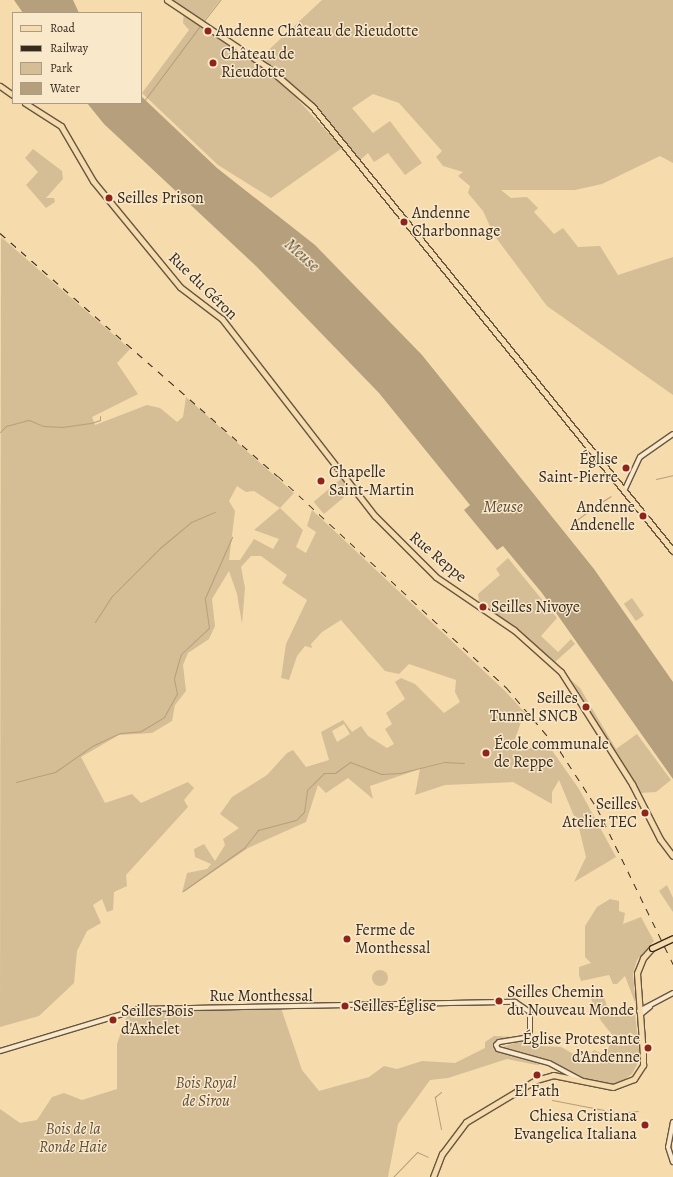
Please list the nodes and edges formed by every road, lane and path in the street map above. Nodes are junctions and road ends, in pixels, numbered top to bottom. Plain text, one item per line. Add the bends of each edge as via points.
1 (167, 0) edge
2 (0, 86) edge
3 (12, 94) edge
4 (27, 104) edge
5 (308, 429) joint
6 (673, 434) edge
7 (625, 489) junction
8 (673, 551) edge
9 (673, 856) edge
10 (673, 938) edge
11 (673, 993) edge
12 (639, 1013) junction
13 (0, 1051) edge
14 (588, 1084) junction
15 (672, 1124) edge
16 (673, 1162) edge
17 (433, 1177) edge

1 - 7 main road via 278,75 312,106
2 - 3 main road
4 - 5 main road, Rue du Géron via 61,126 93,181 180,287 222,319
5 - 9 main road, Rue Reppe via 375,516 414,557 514,630 570,683
6 - 7 street via 640,457
7 - 8 main road
10 - 12 main road, bridge via 652,948 643,958 637,973
11 - 12 street
12 - 14 main road via 643,1055 639,1073 620,1086
13 - 14 street, Rue Monthessal via 139,1009 515,1002 526,1006 532,1020 530,1031 524,1038 499,1042 498,1049 549,1063
14 - 17 main road via 547,1076 486,1107 466,1122 442,1154
15 - 16 street via 668,1147

